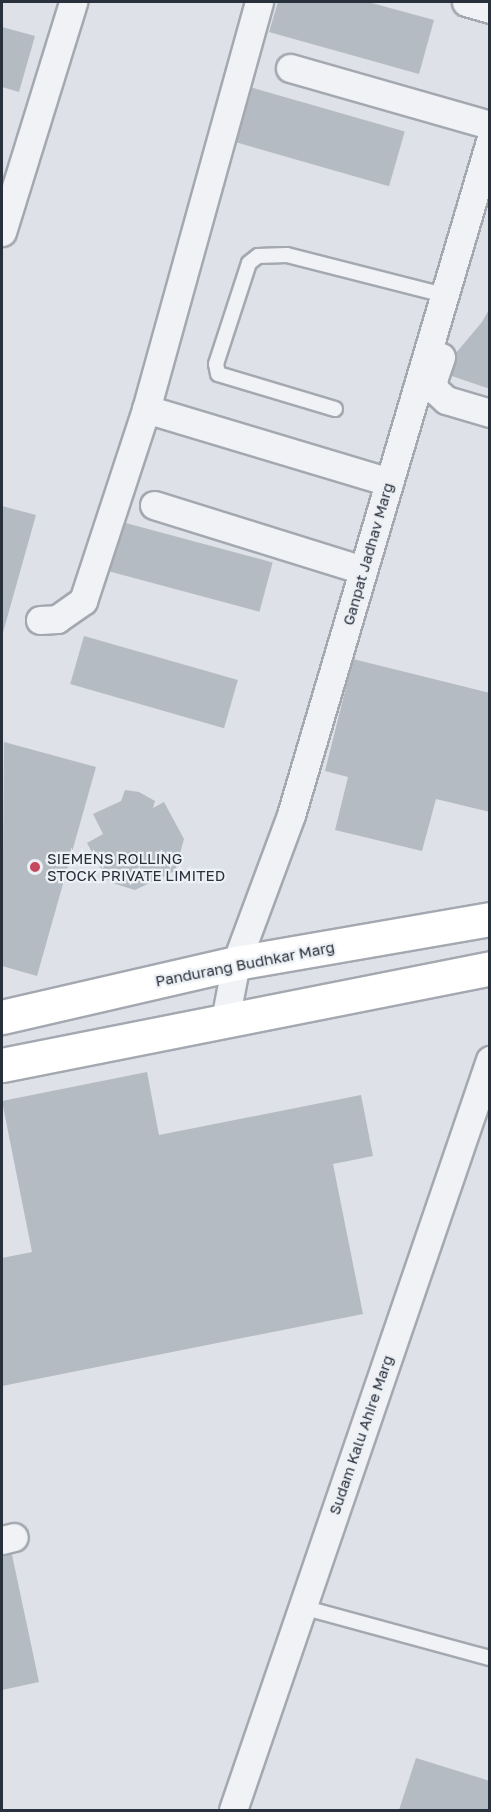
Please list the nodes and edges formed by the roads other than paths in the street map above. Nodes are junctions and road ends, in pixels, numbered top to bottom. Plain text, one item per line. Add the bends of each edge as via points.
1 (73, 2) edge
2 (259, 2) edge
3 (466, 2) edge
4 (489, 9) edge
5 (290, 68) dead end
6 (489, 125) edge
7 (489, 141) edge
8 (489, 206) edge
9 (2, 227) edge
10 (444, 295) junction
11 (335, 409) dead end
12 (146, 410) junction
13 (489, 413) edge
14 (389, 482) junction
15 (154, 505) dead end
16 (363, 570) junction
17 (40, 620) dead end
18 (489, 919) edge
19 (236, 963) junction
20 (489, 968) edge
21 (74, 1000) junction
22 (2, 1017) edge
23 (225, 1020) junction
24 (86, 1048) junction
25 (489, 1059) edge
26 (2, 1065) edge
27 (302, 1607) junction
28 (489, 1658) edge
29 (233, 1810) edge

1 - 9 street
2 - 12 street
3 - 4 street
5 - 6 street
7 - 10 street, Ganpat Jadhav Marg
8 - 13 street via 433,380 435,390 446,400
10 - 11 lane via 287,255 258,256 249,263 216,364 218,374
10 - 14 street, Ganpat Jadhav Marg
12 - 14 street
12 - 17 street via 83,601 57,619
14 - 16 street, Ganpat Jadhav Marg
15 - 16 street
16 - 19 street, Ganpat Jadhav Marg via 291,815
18 - 19 main road, Pandurang Budhkar Marg
19 - 21 main road, Pandurang Budhkar Marg
19 - 23 street, Ganpat Jadhav Marg
20 - 23 main road
21 - 22 main road, Pandurang Budhkar Marg
21 - 24 main road
23 - 24 main road
24 - 26 main road
25 - 27 street, Sudam Kalu Ahire Marg
27 - 28 lane
27 - 29 street, Sudam Kalu Ahire Marg

